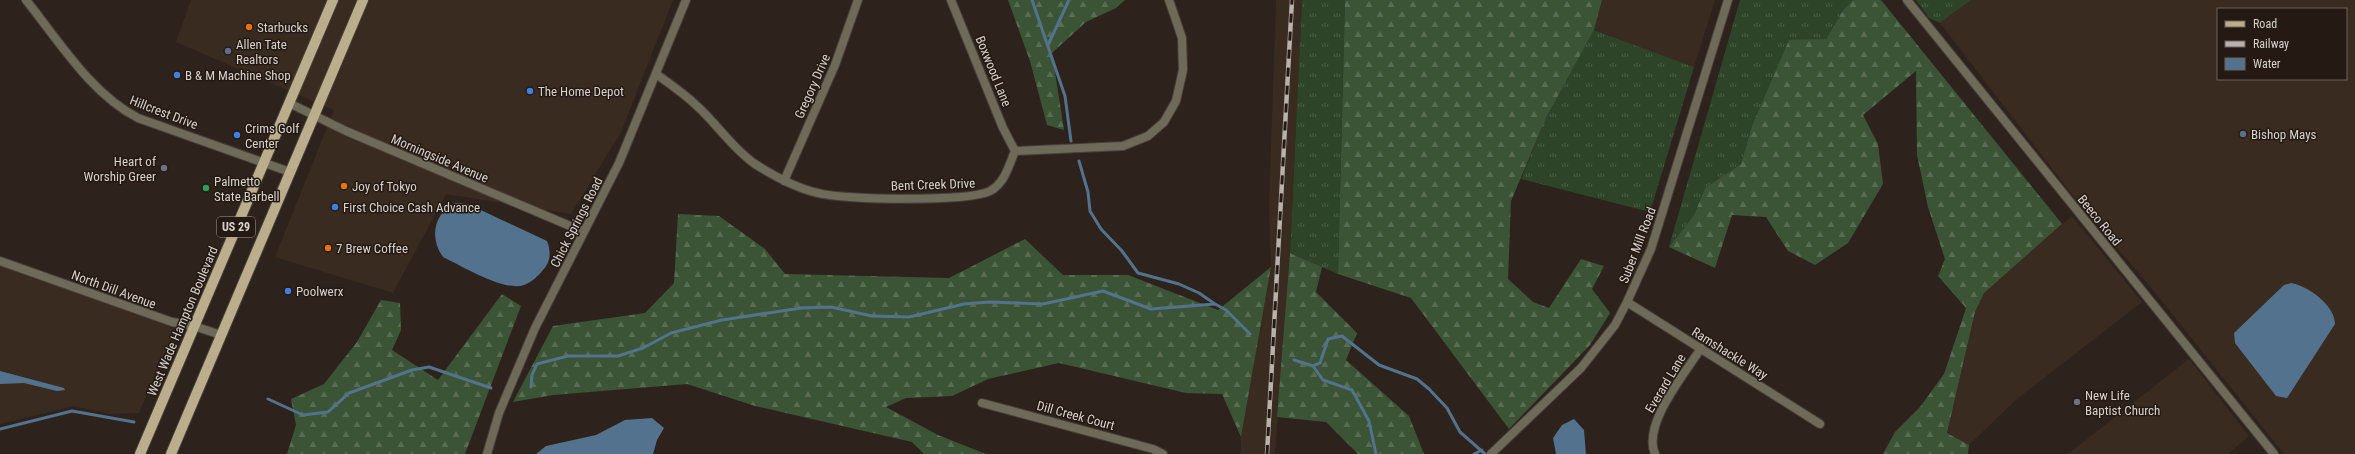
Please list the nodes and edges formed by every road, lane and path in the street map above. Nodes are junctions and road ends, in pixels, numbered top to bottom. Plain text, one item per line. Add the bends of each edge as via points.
1 (26, 0) edge
2 (333, 0) edge
3 (363, 0) edge
4 (686, 0) edge
5 (858, 0) edge
6 (951, 0) edge
7 (1169, 0) edge
8 (1728, 0) edge
9 (1907, 0) edge
10 (656, 74) junction
11 (289, 103) junction
12 (314, 115) junction
13 (1015, 151) junction
14 (263, 163) junction
15 (290, 172) junction
16 (784, 180) junction
17 (582, 231) junction
18 (0, 261) edge
19 (1627, 302) junction
20 (194, 326) junction
21 (220, 335) junction
22 (1701, 348) junction
23 (982, 403) dead end
24 (1820, 424) dead end
25 (1493, 452) edge
26 (140, 454) edge
27 (171, 454) edge
28 (487, 454) edge
29 (1163, 454) edge
30 (1655, 454) edge
31 (2274, 454) edge

1 - 14 street, Hillcrest Drive via 95,87 119,108 138,118
2 - 11 main road, West Wade Hampton Boulevard / US 29
3 - 12 main road, US 29
4 - 10 street, Chick Springs Road
5 - 16 street, Gregory Drive via 835,66
6 - 13 street, Boxwood Lane via 1003,128
7 - 13 street via 1182,38 1183,70 1176,101 1164,122 1148,136 1123,146
8 - 19 street, Suber Mill Road via 1651,249
9 - 31 street, Beeco Road
10 - 16 street, Bent Creek Drive via 697,106 750,160
10 - 17 street, Chick Springs Road via 619,163
11 - 12 street, Morningside Avenue
11 - 14 main road, West Wade Hampton Boulevard / US 29
12 - 15 main road, US 29
12 - 17 street, Morningside Avenue
13 - 16 street, Bent Creek Drive via 1006,175 995,188 973,197 885,198 827,195 811,192
14 - 15 street, Hillcrest Drive
14 - 20 main road, West Wade Hampton Boulevard / US 29
15 - 21 main road, US 29
17 - 28 street, Chick Springs Road via 506,394
18 - 20 street, North Dill Avenue via 172,322
19 - 22 street, Ramshackle Way
19 - 25 street, Suber Mill Road via 1610,331 1581,368
20 - 21 street, North Dill Avenue
20 - 26 main road, West Wade Hampton Boulevard / US 29
21 - 27 main road, US 29
22 - 24 street, Ramshackle Way
22 - 30 street, Everard Lane via 1655,424 1652,444
23 - 29 street, Dill Creek Court via 1154,449

